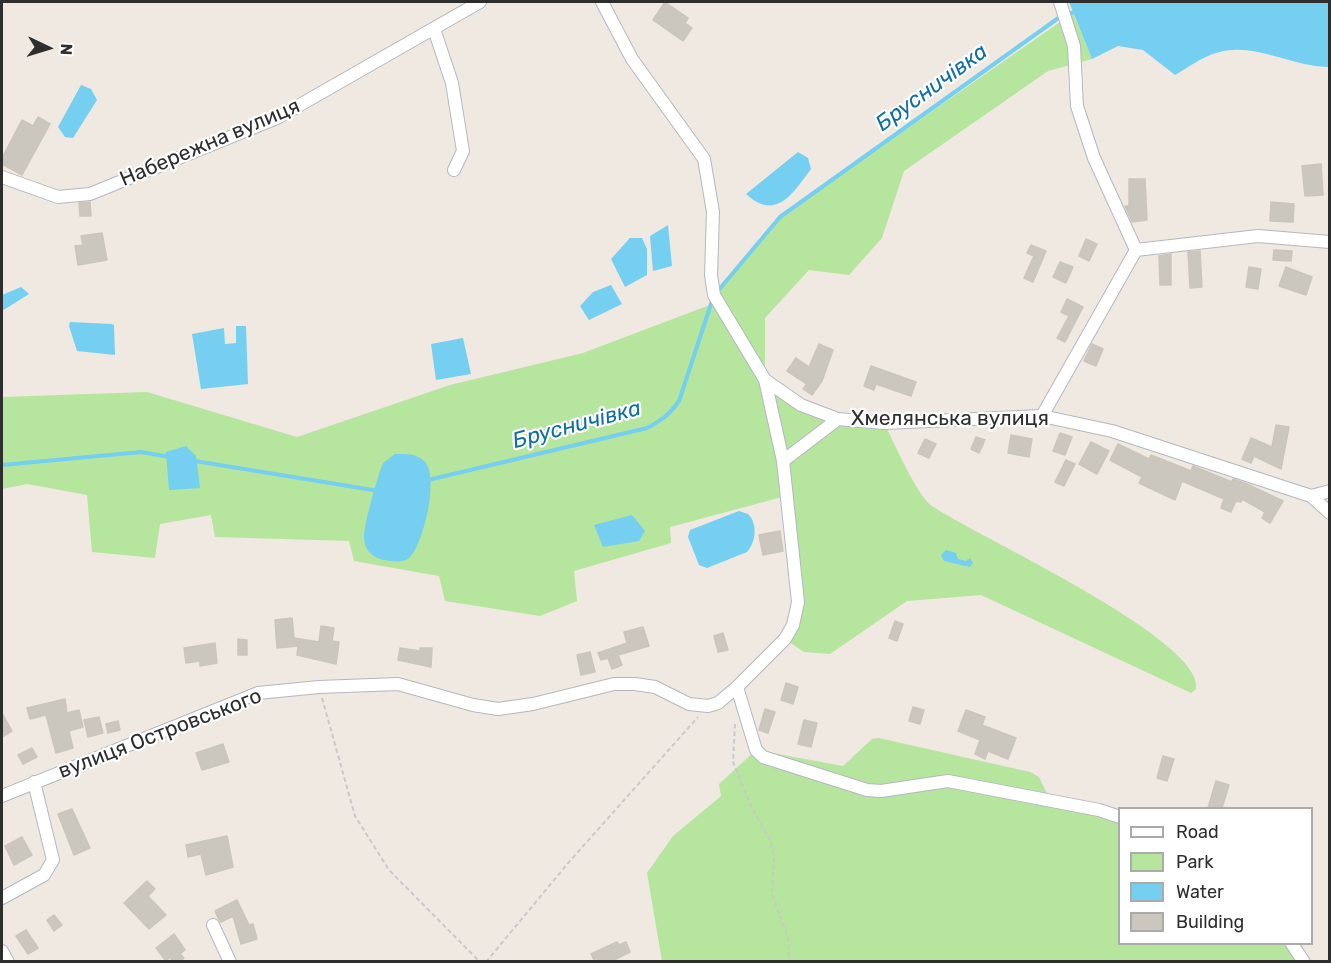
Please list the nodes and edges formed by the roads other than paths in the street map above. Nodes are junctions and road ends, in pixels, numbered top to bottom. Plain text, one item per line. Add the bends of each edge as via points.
1 (480, 2) edge
2 (602, 2) edge
3 (1060, 2) edge
4 (434, 29) junction
5 (454, 170) dead end
6 (2, 177) edge
7 (1329, 242) edge
8 (1136, 250) junction
9 (765, 380) junction
10 (1042, 416) junction
11 (838, 419) junction
12 (783, 461) junction
13 (1329, 490) edge
14 (1311, 496) junction
15 (1329, 513) edge
16 (737, 687) junction
17 (34, 782) junction
18 (2, 796) edge
19 (1118, 817) edge
20 (2, 898) edge
21 (213, 925) dead end
22 (1293, 945) edge
23 (2, 951) edge
24 (8, 962) edge
25 (230, 962) edge
26 (1304, 962) edge

1 - 4 street, Набережна вулиця
2 - 9 street via 632,59 704,159 713,212 714,295
3 - 8 street via 1074,46 1077,106 1094,158
4 - 5 street via 452,83 463,151
4 - 6 street, Набережна вулиця via 277,118 98,191 68,198
7 - 8 street via 1258,236
8 - 10 street
9 - 11 street via 801,405
9 - 12 street
10 - 11 street, Хмелянська вулиця via 884,423
10 - 14 street, Хмелянська вулиця via 1112,431
11 - 12 street, Хмелянська вулиця
12 - 16 street via 797,614 785,639
13 - 14 street
14 - 15 street, Хмелянська вулиця
16 - 17 street, вулиця Островського via 708,706 689,704 655,687 635,684 498,709 398,684 258,693
16 - 19 street via 756,750 770,761 867,790 948,781
17 - 18 street, вулиця Островського
17 - 20 street via 53,860 44,875
21 - 25 street
22 - 26 street
23 - 24 street

